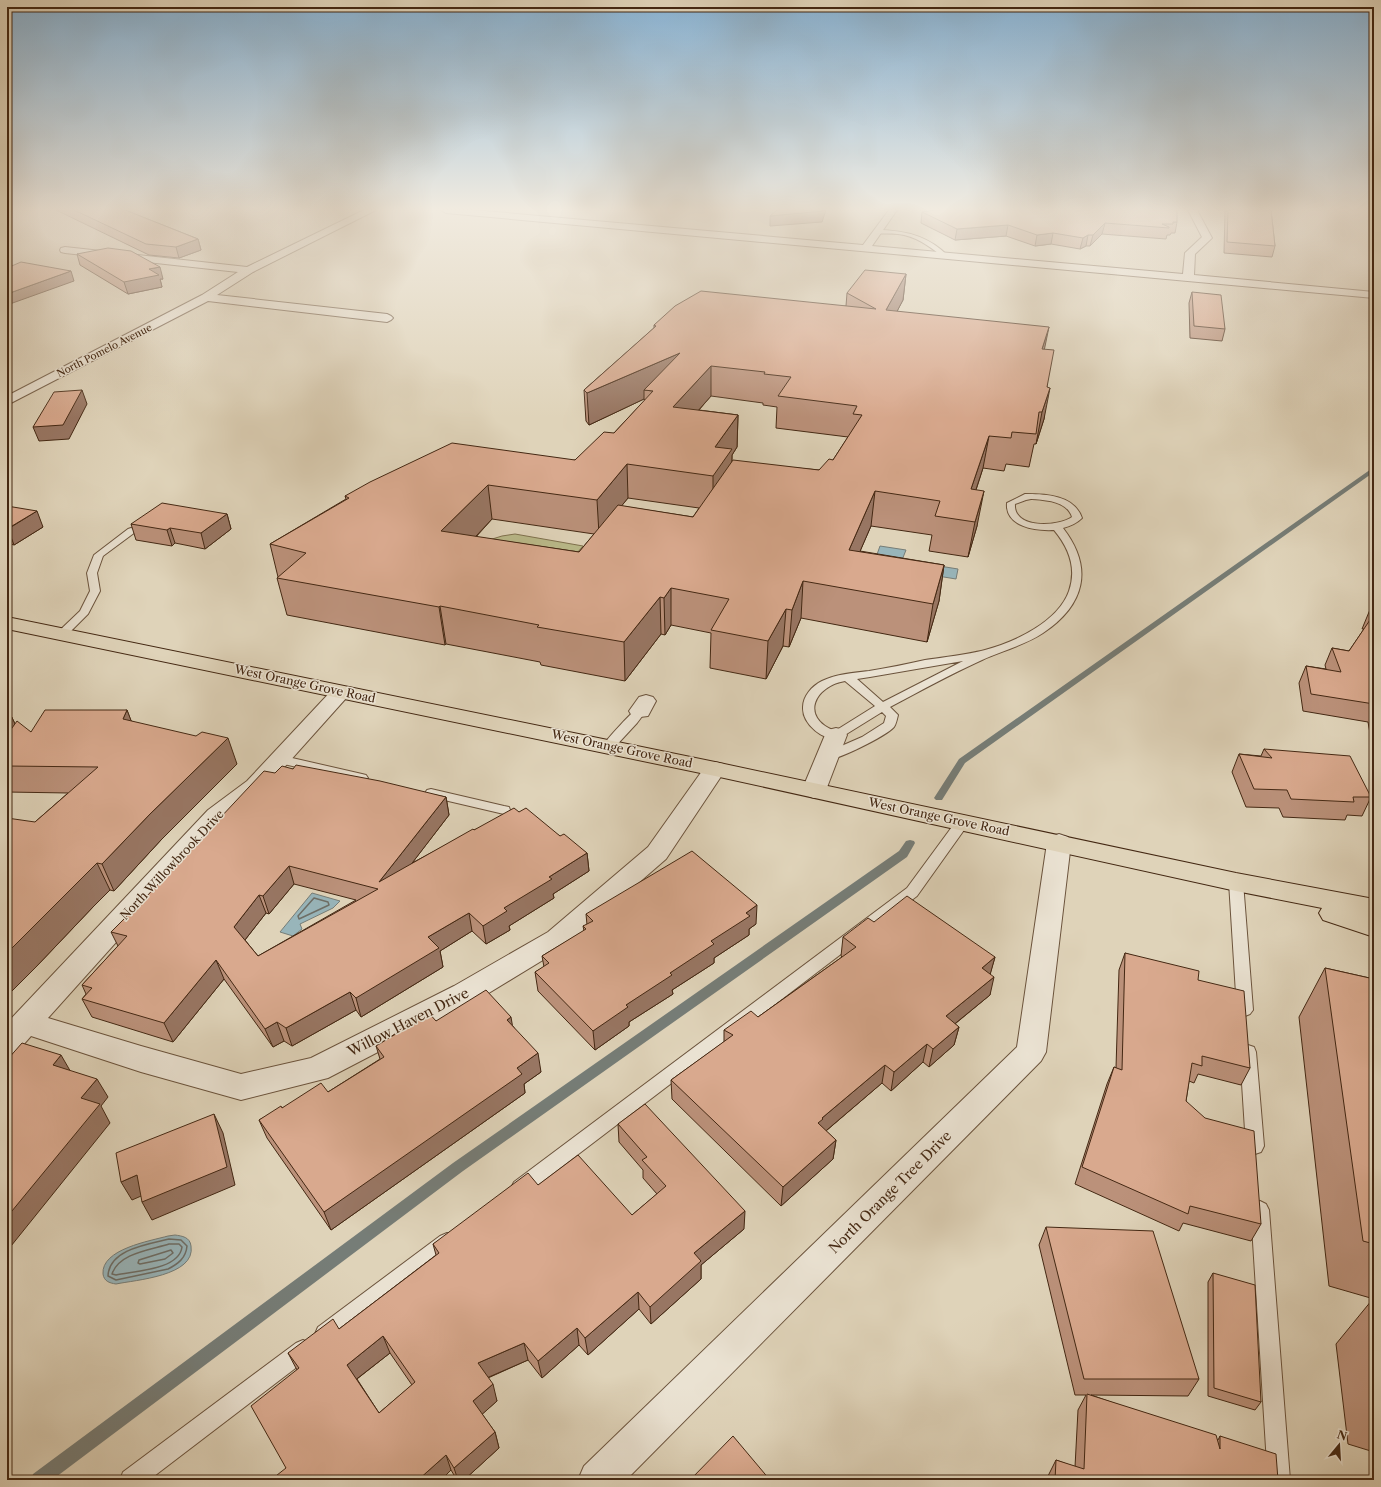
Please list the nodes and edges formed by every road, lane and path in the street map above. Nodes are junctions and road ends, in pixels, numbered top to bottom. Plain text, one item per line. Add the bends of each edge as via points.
1 (234, 279) edge
2 (1192, 279) edge
3 (1374, 296) edge
4 (206, 297) junction
5 (387, 318) dead end
6 (7, 401) edge
7 (1057, 527) junction
8 (131, 531) edge
9 (7, 623) edge
10 (62, 634) junction
11 (988, 653) junction
12 (848, 678) junction
13 (341, 692) junction
14 (643, 706) dead end
15 (883, 706) junction
16 (836, 735) junction
17 (608, 746) junction
18 (827, 757) junction
19 (279, 759) junction
20 (715, 769) junction
21 (372, 780) edge
22 (814, 790) junction
23 (418, 791) edge
24 (504, 810) dead end
25 (962, 823) junction
26 (1059, 843) junction
27 (1236, 882) junction
28 (1374, 909) edge
29 (1374, 927) edge
30 (26, 1023) junction
31 (7, 1042) edge
32 (1256, 1164) edge
33 (1259, 1195) edge
34 (506, 1198) edge
35 (461, 1231) edge
36 (131, 1480) edge
37 (598, 1480) edge
38 (1279, 1480) edge

1 - 4 street, North Pomelo Avenue
2 - 3 street
4 - 5 street
4 - 6 street, North Pomelo Avenue
7 - 7 lane via 1066,526 1077,518 1073,508 1047,498 1036,497 1011,503 1010,513 1024,523 1046,528
7 - 11 lane via 1068,538 1078,569 1077,584 1070,601 1059,615 1040,630
8 - 10 lane via 99,555 92,573 95,591 84,612
9 - 10 main road, West Orange Grove Road
10 - 13 main road, West Orange Grove Road
11 - 12 lane
11 - 15 lane
12 - 15 lane
12 - 16 lane via 826,683 818,688 809,701 810,718 816,726
13 - 17 main road, West Orange Grove Road
13 - 19 street, North Willowbrook Drive
14 - 17 lane via 632,722 615,736
15 - 16 lane
15 - 18 lane via 892,715 889,725 866,740
16 - 18 street
17 - 20 main road, West Orange Grove Road
18 - 22 street
19 - 21 lane
19 - 30 street, North Willowbrook Drive via 255,786 216,816
20 - 22 main road, West Orange Grove Road
20 - 30 street, Willow Haven Drive via 657,853 557,939 464,994 317,1069 241,1087 141,1060
22 - 25 main road, West Orange Grove Road
23 - 24 lane
25 - 26 main road, West Orange Grove Road
25 - 34 lane via 912,892
26 - 27 main road, West Orange Grove Road
26 - 37 street, North Orange Tree Drive via 1031,1052
27 - 28 main road, West Orange Grove Road
27 - 29 main road, West Orange Grove Road
27 - 32 lane
30 - 31 street, North Willowbrook Drive
33 - 38 lane
35 - 36 lane

